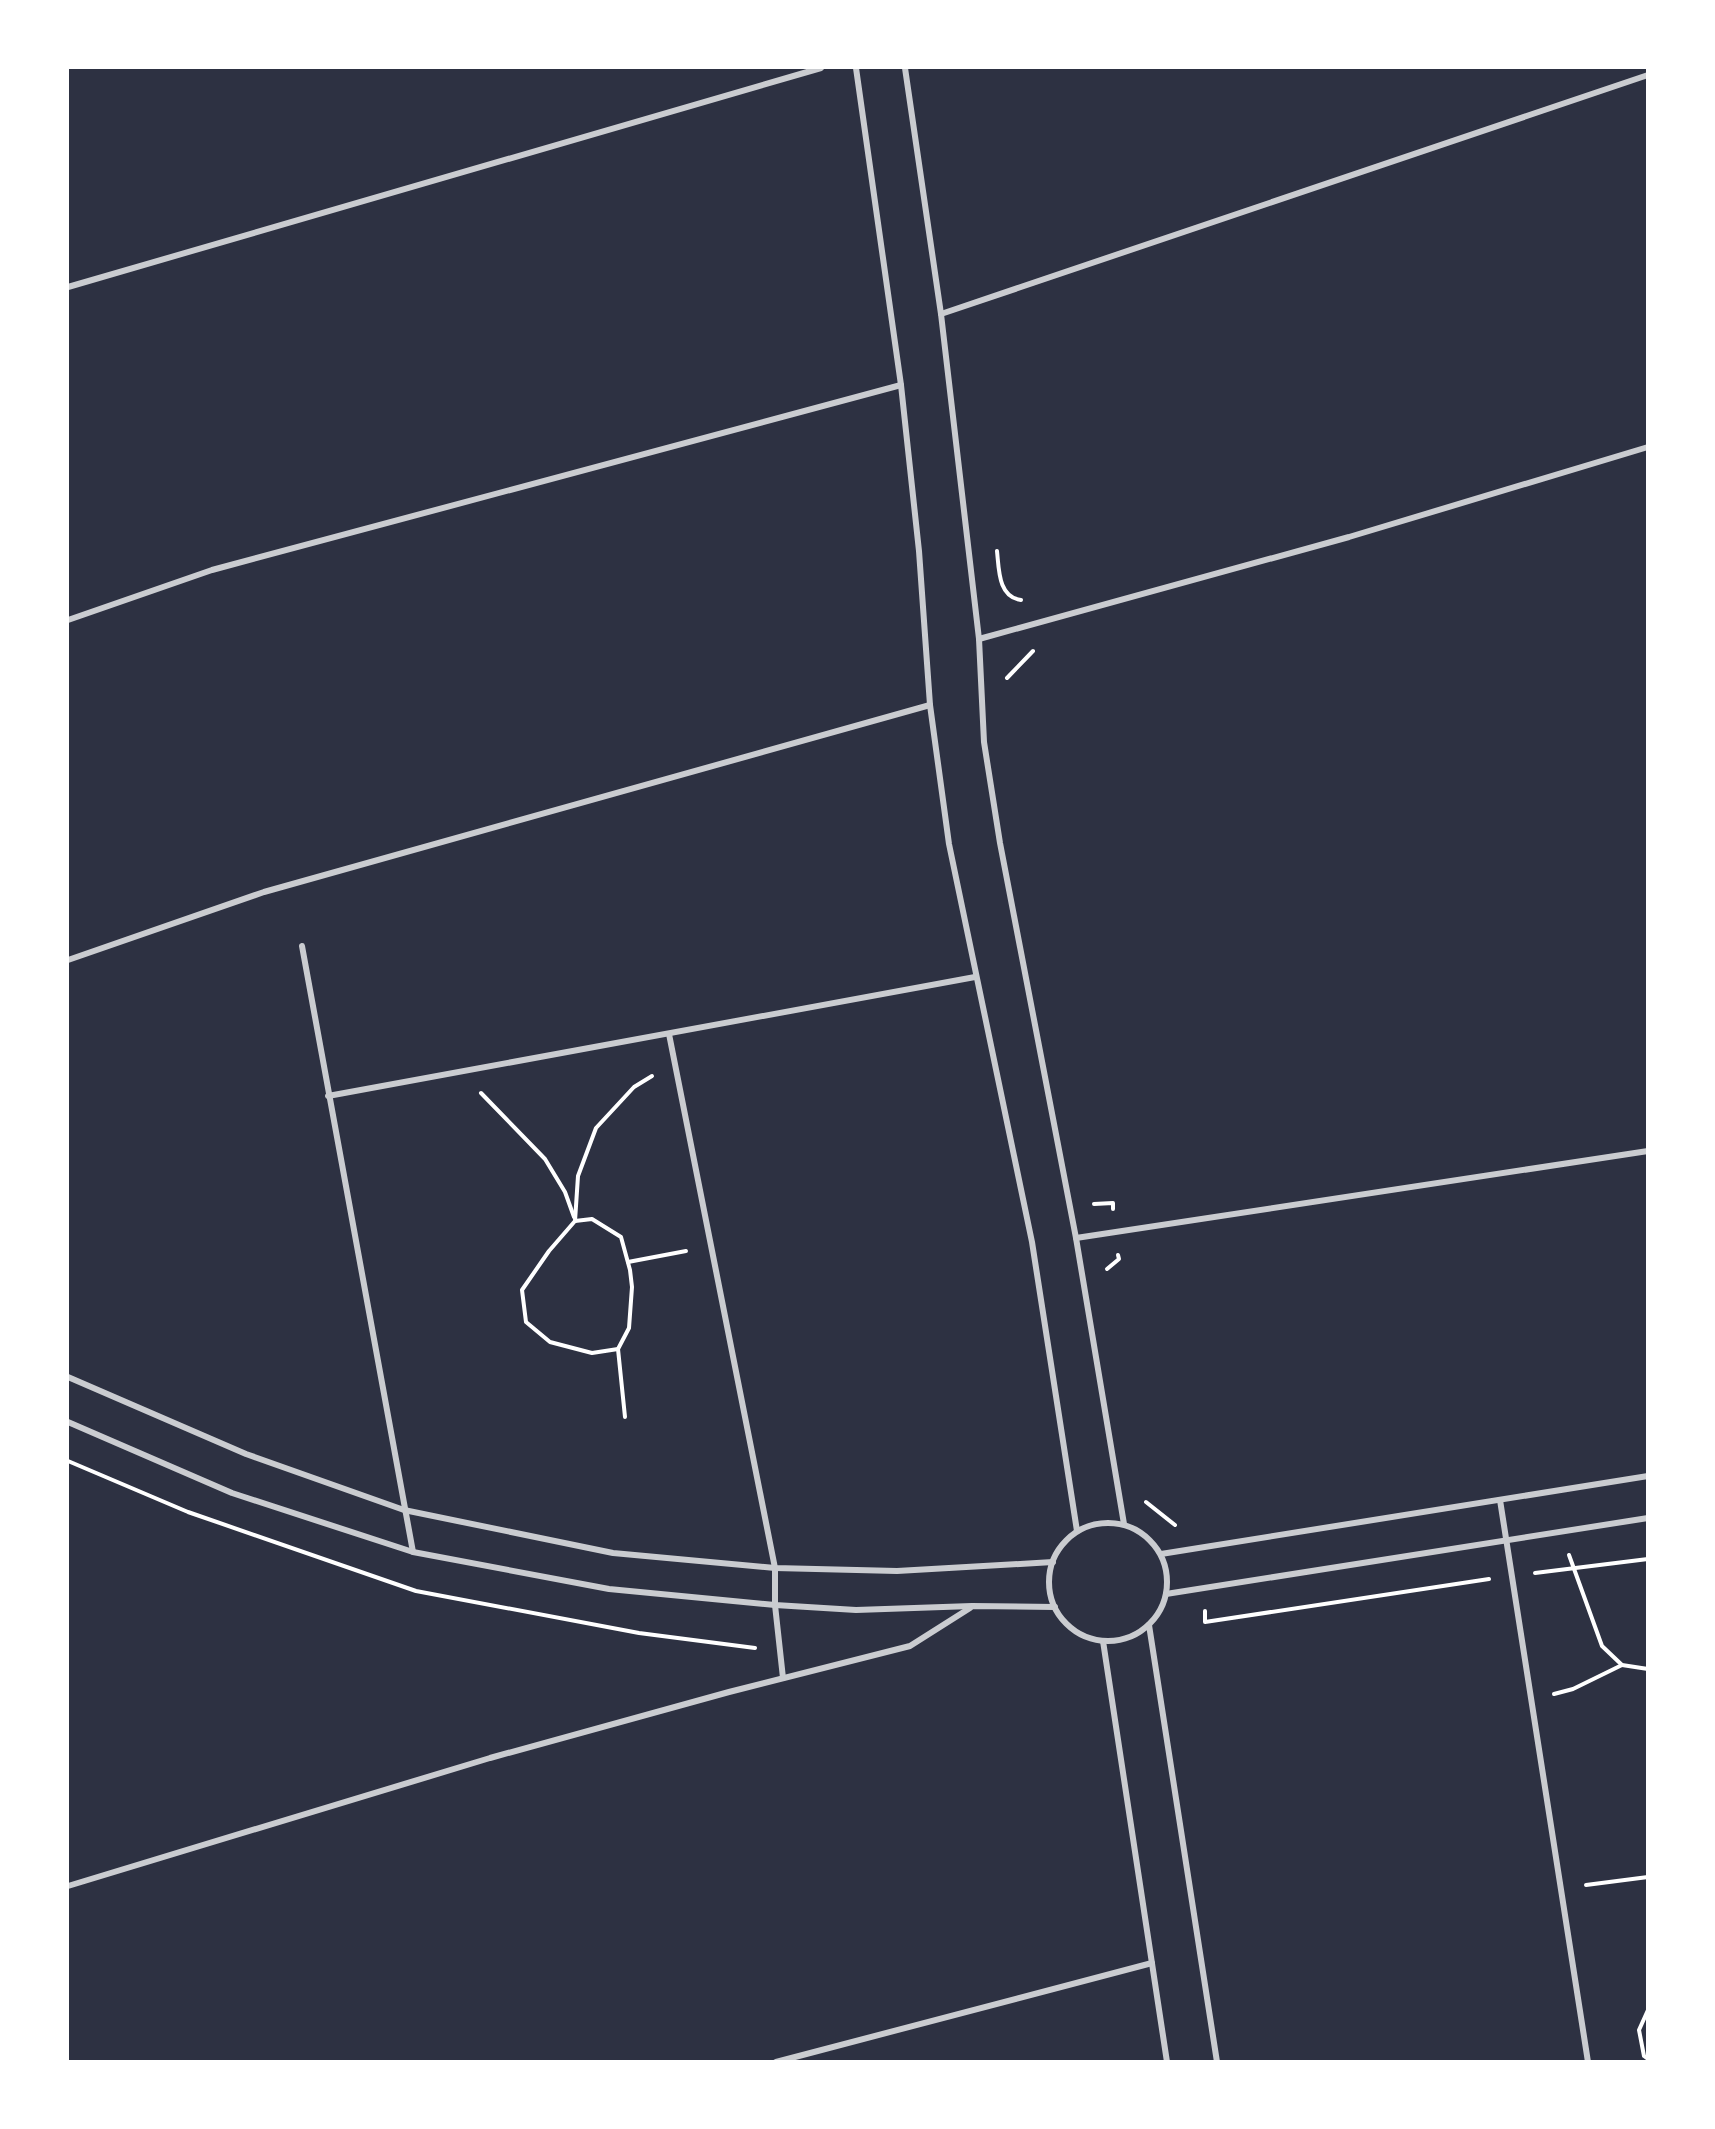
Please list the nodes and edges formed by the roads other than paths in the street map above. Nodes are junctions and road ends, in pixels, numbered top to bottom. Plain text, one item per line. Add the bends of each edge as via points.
1 (821, 68) edge
2 (856, 68) edge
3 (905, 68) edge
4 (1647, 75) edge
5 (68, 287) edge
6 (941, 315) junction
7 (902, 385) junction
8 (1647, 447) edge
9 (68, 620) edge
10 (980, 639) junction
11 (930, 705) junction
12 (302, 946) dead end
13 (68, 960) edge
14 (975, 977) junction
15 (669, 1034) junction
16 (328, 1096) junction
17 (1647, 1151) edge
18 (1076, 1238) junction
19 (68, 1377) edge
20 (68, 1413) edge
21 (68, 1423) edge
22 (1647, 1476) edge
23 (1500, 1500) junction
24 (404, 1509) junction
25 (1647, 1518) edge
26 (1124, 1524) junction
27 (1077, 1531) junction
28 (1506, 1539) junction
29 (413, 1552) junction
30 (1161, 1554) junction
31 (1053, 1562) junction
32 (776, 1568) junction
33 (1166, 1594) junction
34 (775, 1605) junction
35 (972, 1606) junction
36 (1055, 1606) junction
37 (1149, 1625) junction
38 (1103, 1641) junction
39 (783, 1678) junction
40 (68, 1886) edge
41 (1152, 1963) junction
42 (776, 2061) edge
43 (1167, 2061) edge
44 (1217, 2061) edge
45 (1588, 2061) edge

1 - 5 street
2 - 7 street
3 - 6 street
4 - 6 street
6 - 10 street
7 - 9 street via 212,570
7 - 11 street
8 - 10 street via 1349,537
10 - 18 street via 984,742 1000,843
11 - 13 street via 264,891
11 - 14 street via 949,844
12 - 16 street
14 - 15 street
14 - 27 street via 1032,1242
15 - 16 street
15 - 32 street
16 - 24 street
17 - 18 street
18 - 26 street
19 - 24 street via 246,1454
20 - 21 street
21 - 29 street via 232,1493
22 - 23 street
23 - 28 street
23 - 30 street
24 - 29 street
24 - 32 street via 613,1553
25 - 28 street
26 - 27 street via 1100,1523
26 - 30 street via 1146,1536
27 - 31 street via 1062,1545
28 - 33 street
28 - 45 street
29 - 34 street via 609,1589
30 - 33 street via 1167,1574
31 - 32 street via 897,1571
31 - 36 street via 1049,1585
32 - 34 street
33 - 37 street
34 - 35 street via 856,1610
34 - 39 street
35 - 36 street
35 - 39 street via 910,1646
36 - 38 street via 1066,1623 1083,1635
37 - 38 street via 1128,1638
37 - 44 street
38 - 41 street
39 - 40 street via 490,1758
41 - 42 street
41 - 43 street

